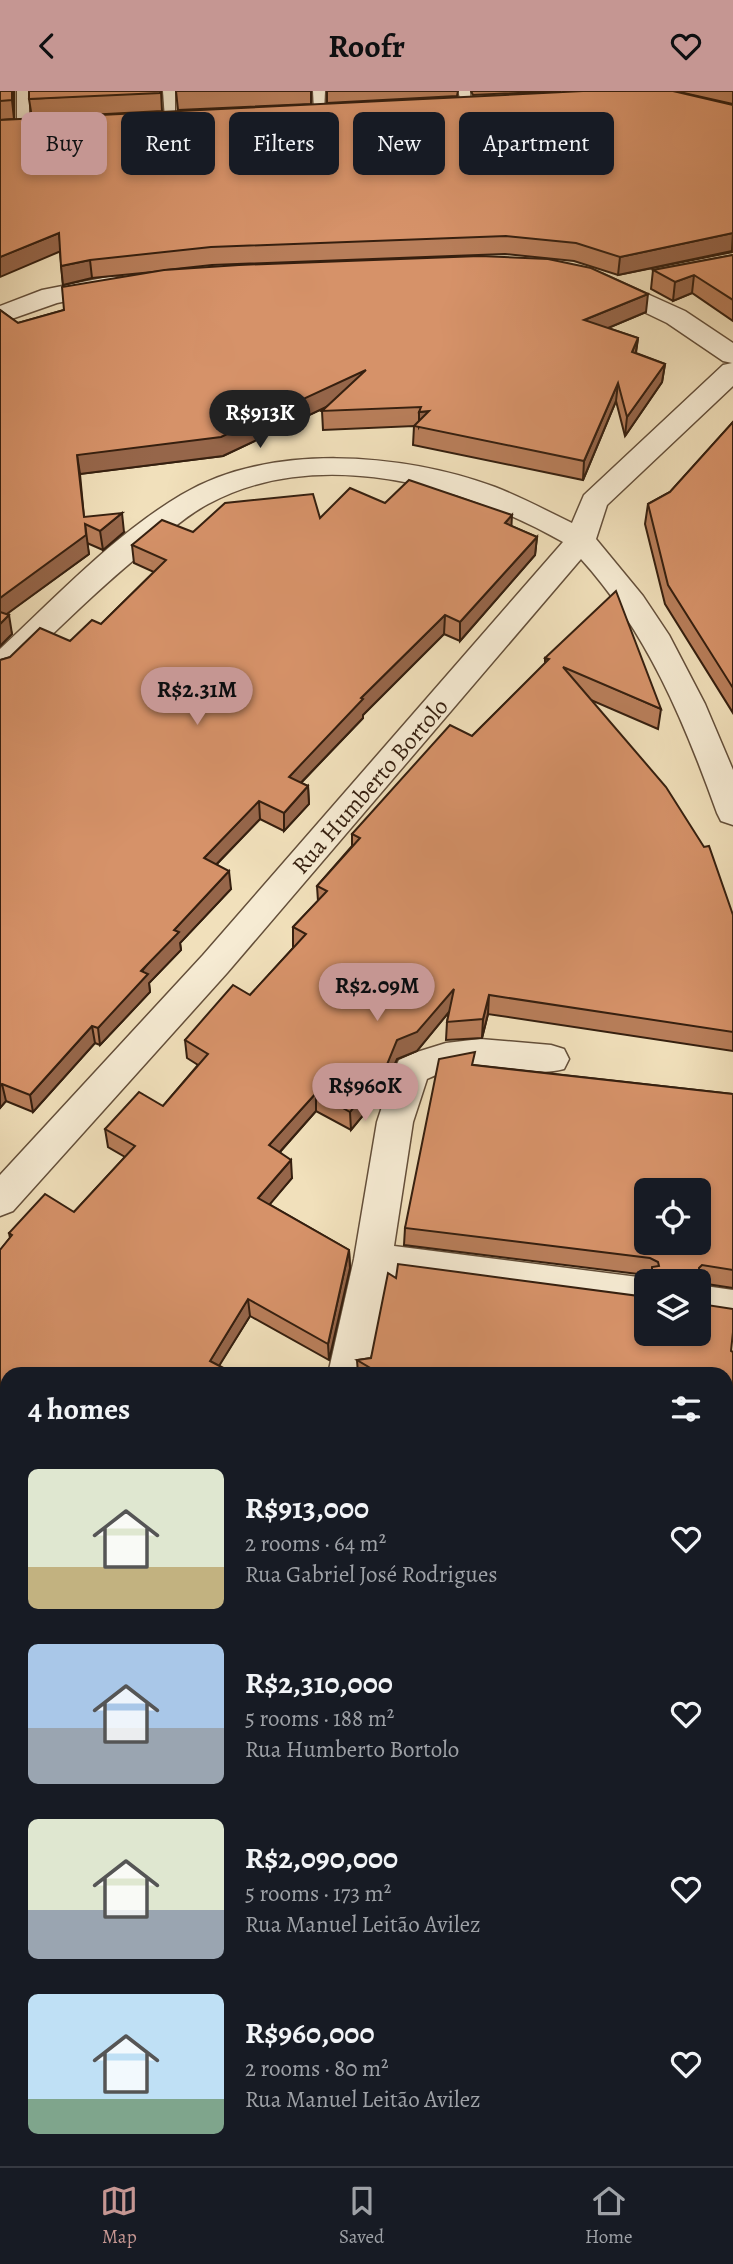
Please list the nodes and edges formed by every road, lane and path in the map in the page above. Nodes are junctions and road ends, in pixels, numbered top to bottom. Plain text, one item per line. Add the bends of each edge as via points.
1 (23, 91) edge
2 (169, 91) edge
3 (466, 98) edge
4 (494, 104) edge
5 (313, 105) edge
6 (440, 107) edge
7 (346, 110) edge
8 (170, 112) edge
9 (11, 128) edge
10 (576, 273) edge
11 (648, 278) dead end
12 (135, 282) edge
13 (616, 286) junction
14 (0, 315) edge
15 (733, 355) edge
16 (733, 371) edge
17 (580, 540) junction
18 (0, 667) edge
19 (733, 813) edge
20 (551, 1059) dead end
21 (0, 1200) edge
22 (373, 1259) junction
23 (634, 1293) edge
24 (711, 1304) edge
25 (733, 1307) edge
26 (350, 1367) edge

1 - 9 lane
2 - 8 lane
3 - 4 street
3 - 6 street
5 - 7 street
10 - 13 street
11 - 13 street
12 - 14 street via 51,296
13 - 15 street via 676,317
16 - 17 street, Rua Humberto Bortolo via 594,501
17 - 18 street via 485,493 415,475 371,466 283,471 203,495 126,550
17 - 19 street via 626,593 675,670
17 - 21 street, Rua Humberto Bortolo via 215,964
20 - 22 street via 459,1053 412,1070 395,1122
22 - 23 street
22 - 26 street
24 - 25 street

